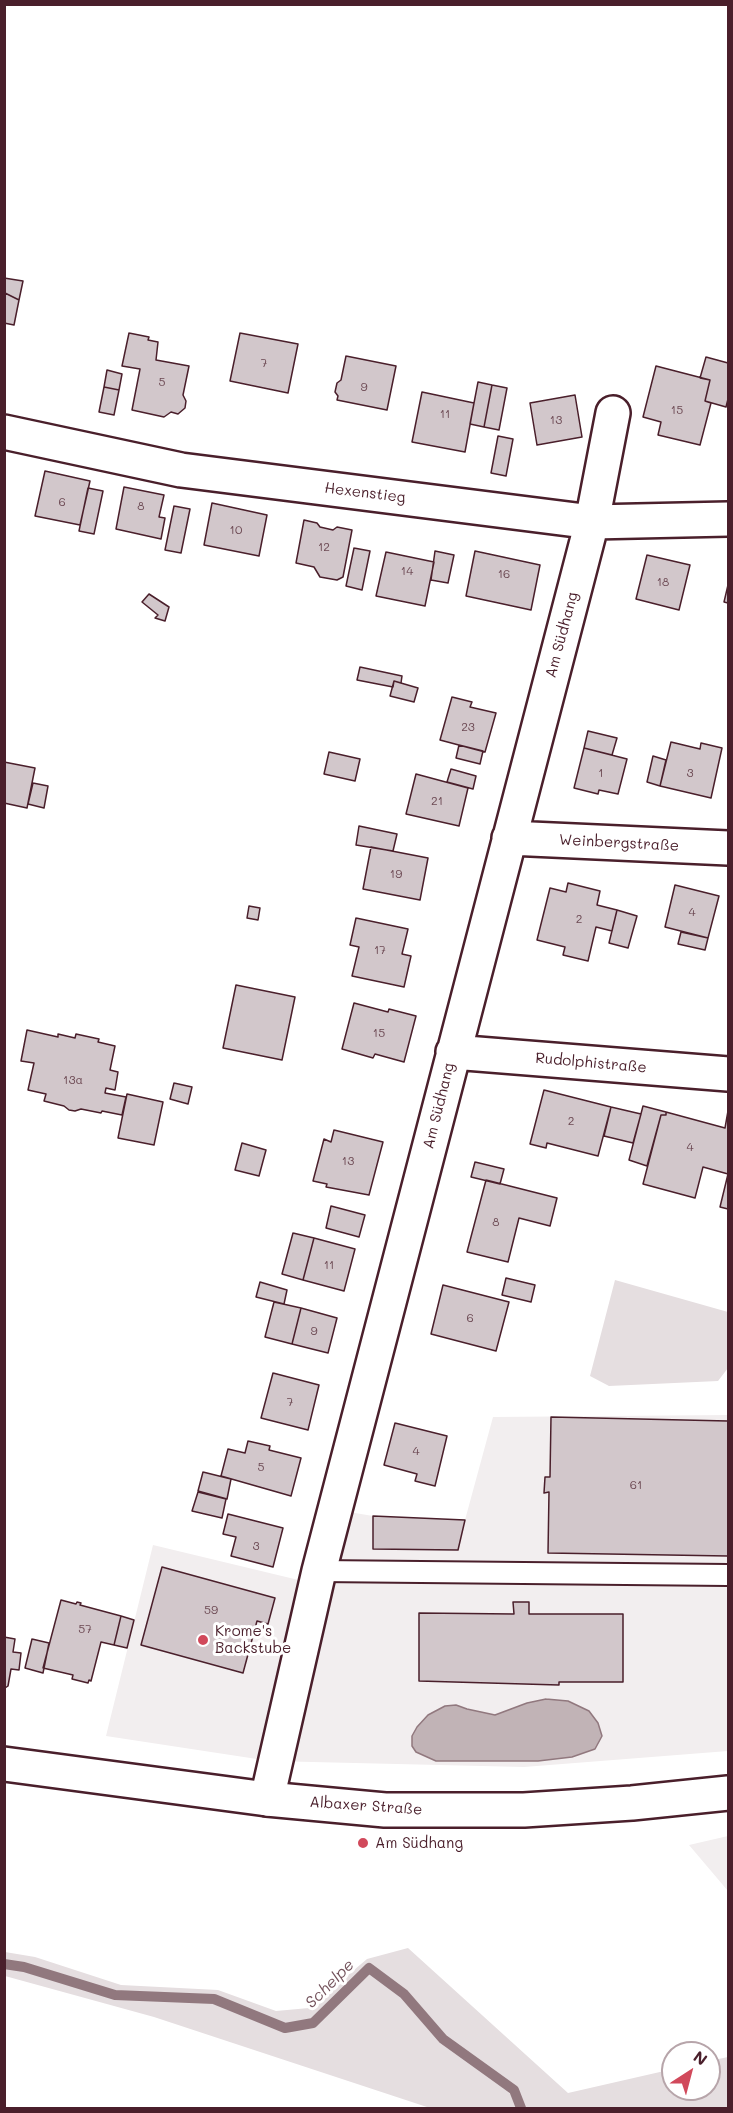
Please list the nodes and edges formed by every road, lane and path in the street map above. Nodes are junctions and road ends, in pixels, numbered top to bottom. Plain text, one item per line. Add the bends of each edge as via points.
1 (613, 413) dead end
2 (4, 432) edge
3 (729, 519) edge
4 (592, 522) junction
5 (509, 838) junction
6 (729, 848) edge
7 (453, 1052) junction
8 (729, 1074) edge
9 (319, 1571) junction
10 (729, 1575) edge
11 (4, 1764) edge
12 (729, 1793) edge
13 (267, 1799) junction

1 - 4 street, Am Südhang
2 - 4 street, Hexenstieg via 181,470
3 - 4 street, Hexenstieg
4 - 5 street, Am Südhang
5 - 6 street, Weinbergstraße
5 - 7 street, Am Südhang
7 - 8 street, Rudolphistraße
7 - 9 street, Am Südhang
9 - 10 lane
9 - 13 street, Am Südhang
11 - 13 street, Albaxer Straße
12 - 13 street, Albaxer Straße via 524,1810 385,1810

